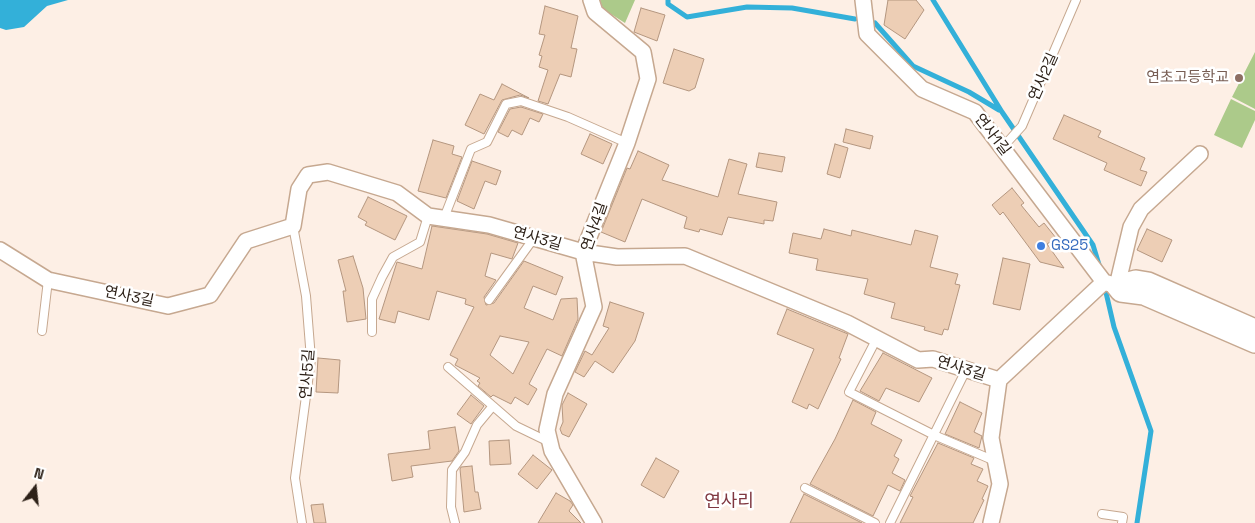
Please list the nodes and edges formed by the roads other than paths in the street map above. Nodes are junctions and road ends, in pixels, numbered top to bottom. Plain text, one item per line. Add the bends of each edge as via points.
1 (591, 0) edge
2 (863, 0) edge
3 (1076, 0) edge
4 (627, 143) junction
5 (1002, 148) junction
6 (1200, 154) dead end
7 (428, 216) junction
8 (444, 218) junction
9 (293, 226) junction
10 (534, 238) junction
11 (0, 250) edge
12 (583, 252) junction
13 (48, 280) junction
14 (1110, 284) junction
15 (489, 300) dead end
16 (1255, 330) edge
17 (42, 331) dead end
18 (372, 332) dead end
19 (878, 338) junction
20 (1255, 342) edge
21 (448, 367) dead end
22 (966, 370) junction
23 (999, 380) junction
24 (492, 407) junction
25 (934, 435) junction
26 (550, 442) junction
27 (996, 461) junction
28 (805, 488) dead end
29 (1102, 514) dead end
30 (302, 523) edge
31 (455, 523) edge
32 (594, 523) edge
33 (875, 523) edge
34 (890, 523) edge
35 (991, 523) edge
36 (1122, 523) edge

1 - 4 street, 연사4길 via 595,12 643,52 648,79
2 - 5 street, 연사1길 via 867,34 922,89 975,112
3 - 5 lane, 연사2길 via 1022,126
4 - 8 lane via 521,101 506,104 487,142 471,149
4 - 12 street, 연사4길
5 - 14 street, 연사1길 via 1092,266
6 - 14 street via 1136,216
7 - 8 street, 연사3길
7 - 9 street via 398,193 328,172 308,175 299,189
7 - 18 lane via 420,242 393,257 382,277 372,299
8 - 10 street, 연사3길 via 488,225
9 - 13 street, 연사3길 via 246,241 210,295 168,306
9 - 30 lane, 연사5길 via 306,296 312,359 295,478
10 - 12 street, 연사3길
10 - 15 lane
11 - 13 street, 연사3길
12 - 19 street, 연사3길 via 617,257 686,256
12 - 26 street, 연사4길 via 594,307 556,394 547,430
13 - 17 lane
14 - 16 street via 1148,283
14 - 20 street via 1121,291 1144,294
14 - 23 street
19 - 22 street, 연사3길 via 918,360 933,359
19 - 25 lane via 849,392
21 - 24 lane
22 - 23 street, 연사3길
22 - 25 lane
23 - 27 street, 연사3길 via 992,438
24 - 26 lane via 516,426
24 - 31 lane via 477,425 465,452 452,470 451,507
25 - 27 lane
25 - 34 lane
26 - 32 street, 연사4길 via 552,451
27 - 35 street, 연사3길 via 1000,484
28 - 33 lane
29 - 36 lane via 1123,517

